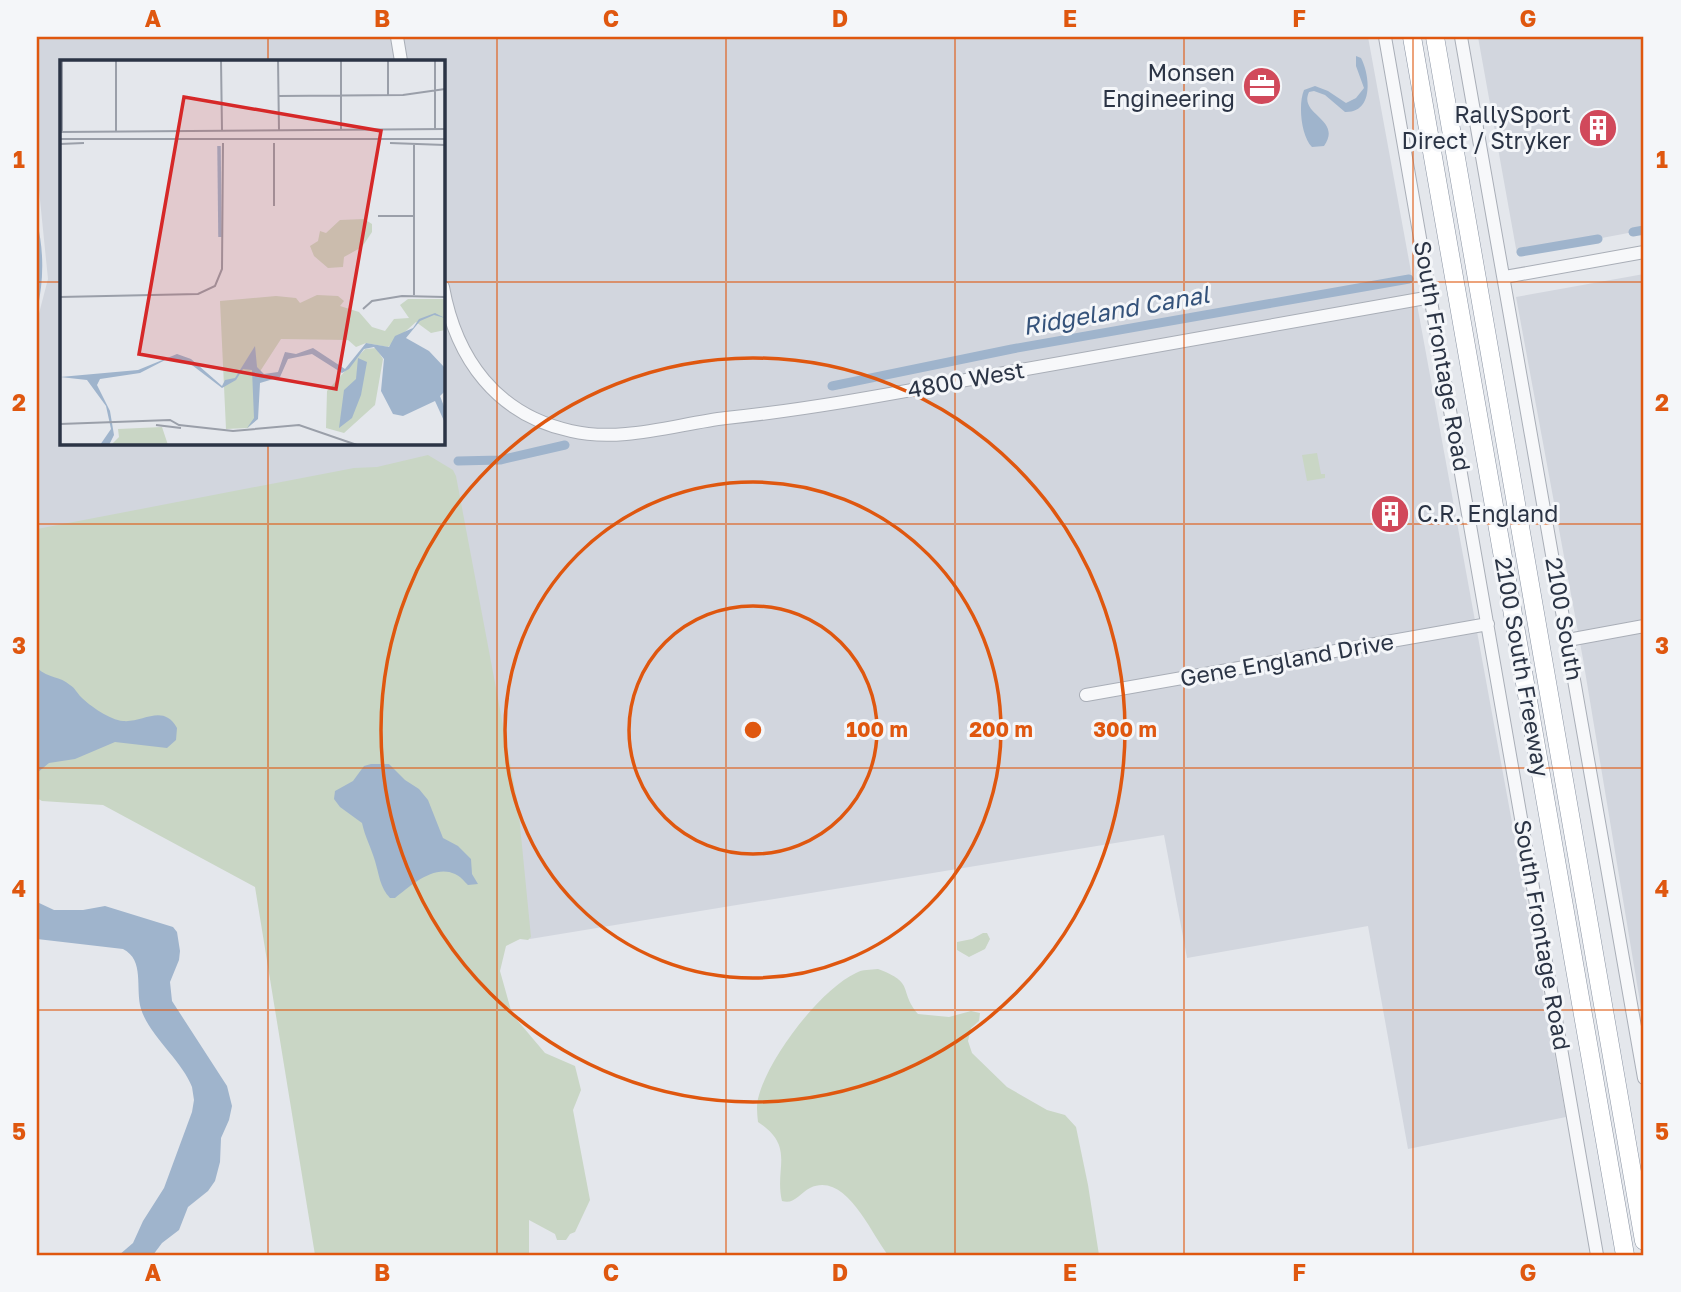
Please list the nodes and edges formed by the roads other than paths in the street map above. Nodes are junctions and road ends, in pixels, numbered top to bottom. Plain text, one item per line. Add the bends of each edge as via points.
1 (397, 37) edge
2 (1385, 37) edge
3 (1412, 37) edge
4 (1435, 37) edge
5 (1461, 37) edge
6 (401, 60) edge
7 (1644, 252) edge
8 (1504, 277) junction
9 (444, 293) edge
10 (1431, 297) junction
11 (1488, 624) junction
12 (1644, 626) edge
13 (1568, 640) junction
14 (1086, 695) dead end
15 (1641, 1035) edge
16 (1644, 1078) edge
17 (1644, 1241) edge
18 (1597, 1255) edge
19 (1625, 1255) edge

1 - 6 street
2 - 10 street, South Frontage Road
3 - 19 highway, 2100 South Freeway
4 - 17 highway, 2100 South Freeway
5 - 8 street, 2100 South
7 - 8 street
8 - 13 street, 2100 South
9 - 10 street, 4800 West via 463,351 481,377 505,401 532,418 585,434 619,434 816,407
10 - 11 street, South Frontage Road
11 - 14 street, Gene England Drive
11 - 18 street, South Frontage Road
12 - 13 street
13 - 15 street, 2100 South
15 - 16 street, 2100 South

